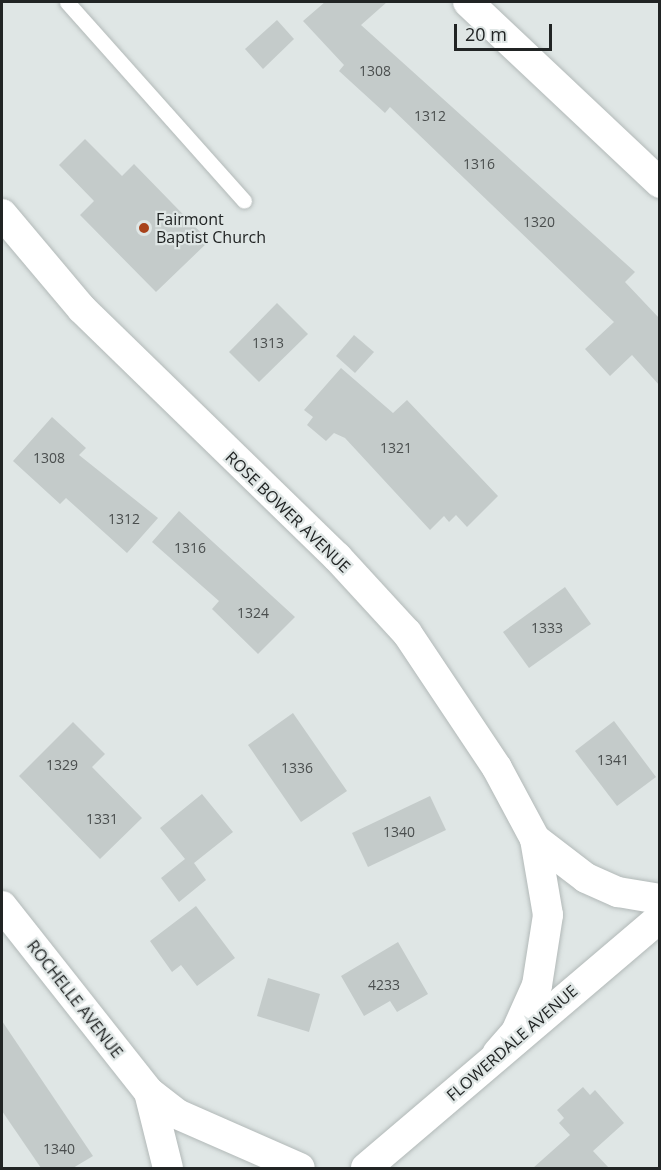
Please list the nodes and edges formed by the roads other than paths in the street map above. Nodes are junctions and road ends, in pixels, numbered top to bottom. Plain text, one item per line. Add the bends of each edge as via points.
1 (68, 2) edge
2 (468, 2) edge
3 (660, 183) edge
4 (244, 201) dead end
5 (2, 214) edge
6 (535, 839) junction
7 (660, 899) edge
8 (2, 906) edge
9 (660, 918) edge
10 (498, 1053) junction
11 (149, 1092) junction
12 (168, 1168) edge
13 (300, 1168) edge
14 (366, 1168) edge

1 - 4 lane
2 - 3 street
5 - 6 street, ROSE BOWER AVENUE via 90,317 338,557 407,633 455,699
6 - 7 street, ROSE BOWER AVENUE via 586,878 618,892
6 - 10 street, ROSE BOWER AVENUE via 548,900 543,965 526,1014
8 - 11 street, ROCHELLE AVENUE
9 - 10 street, FLOWERDALE AVENUE
10 - 14 street, FLOWERDALE AVENUE
11 - 12 street, ROCHELLE AVENUE
11 - 13 street, ROCHELLE AVENUE via 177,1114

